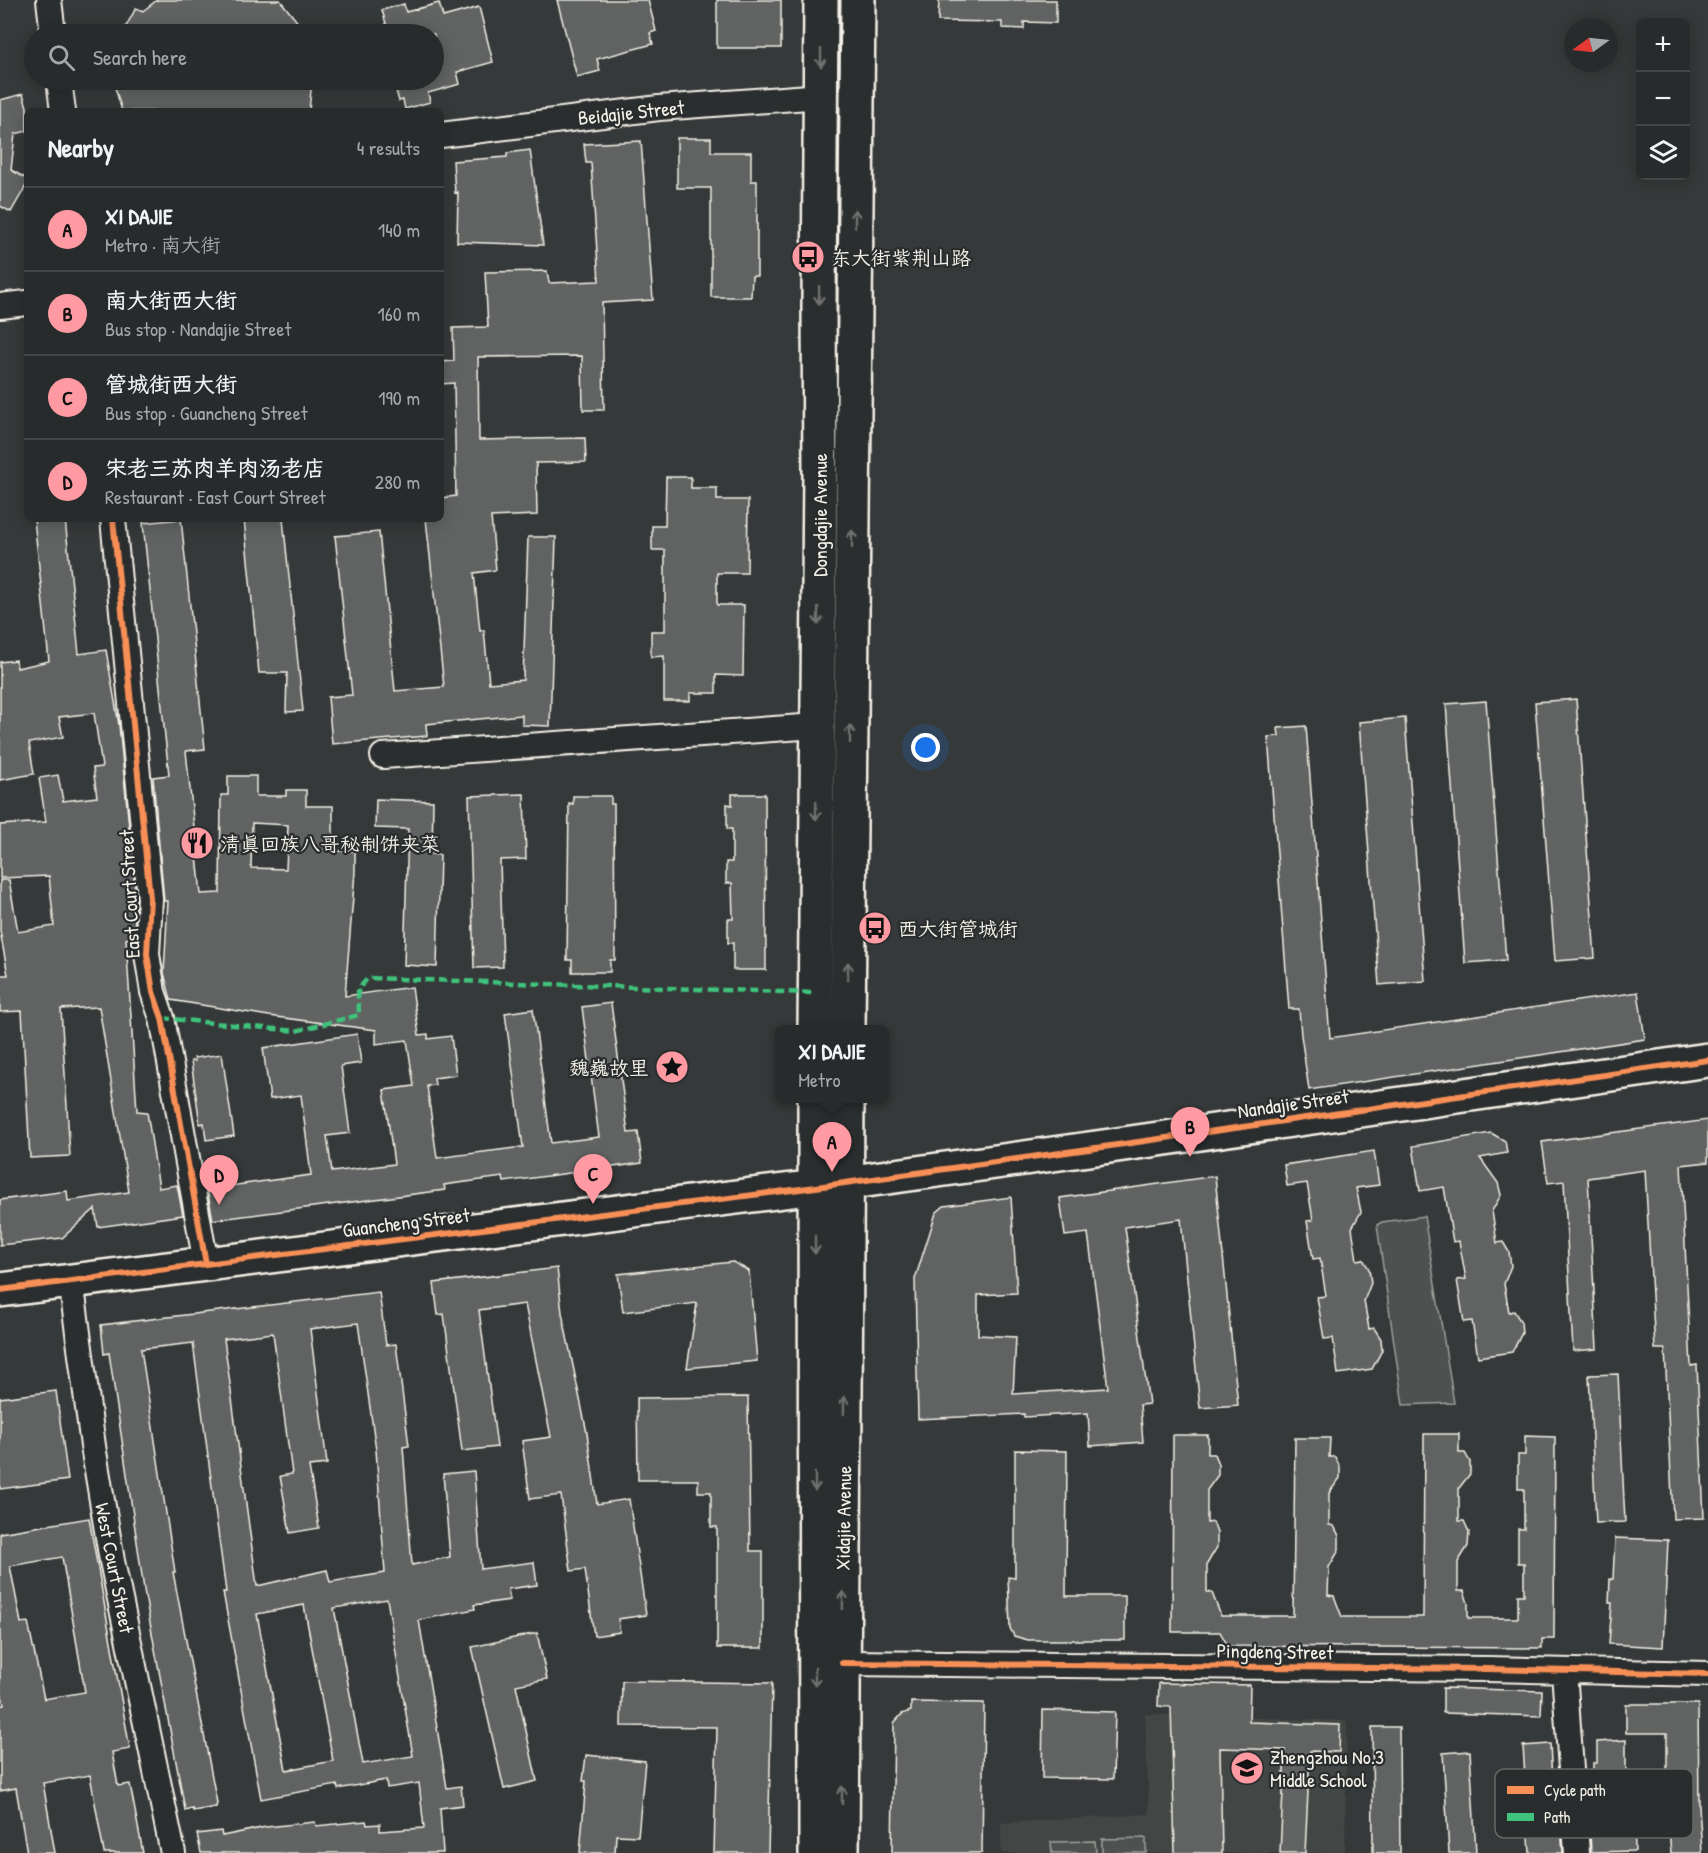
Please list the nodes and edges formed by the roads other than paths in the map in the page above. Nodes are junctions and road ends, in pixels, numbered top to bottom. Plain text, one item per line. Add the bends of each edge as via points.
1 (49, 0) edge
2 (821, 0) edge
3 (858, 0) edge
4 (52, 24) edge
5 (60, 90) edge
6 (822, 96) junction
7 (63, 108) edge
8 (444, 135) edge
9 (24, 303) edge
10 (0, 306) edge
11 (113, 522) edge
12 (817, 726) junction
13 (383, 756) dead end
14 (814, 1025) edge
15 (848, 1025) edge
16 (1708, 1060) edge
17 (816, 1103) edge
18 (846, 1103) edge
19 (831, 1185) junction
20 (206, 1263) junction
21 (71, 1280) junction
22 (0, 1290) edge
23 (842, 1663) junction
24 (1564, 1671) junction
25 (1708, 1674) edge
26 (1571, 1769) edge
27 (1576, 1838) edge
28 (173, 1853) edge
29 (816, 1853) edge
30 (842, 1853) edge
31 (1577, 1853) edge

1 - 4 street
2 -> 6 main road, Dongdajie Avenue
15 -> 3 main road, Dongdajie Avenue
5 - 7 street
6 - 8 street, Beidajie Street via 659,108
6 -> 12 main road, Dongdajie Avenue
9 - 10 street
11 - 20 street, East Court Street via 150,898 147,954
12 - 13 street
12 -> 14 main road, Dongdajie Avenue
16 - 19 main road, Nandajie Street
17 - 19 main road
18 - 19 main road
19 - 20 main road, Guancheng Street
23 -> 19 main road, Xidajie Avenue
19 -> 29 main road, Xidajie Avenue
20 - 21 main road, Guancheng Street
21 - 22 main road, Guancheng Street
21 - 28 street, West Court Street via 112,1561
23 - 24 street, Pingdeng Street
30 -> 23 main road, Xidajie Avenue
24 - 25 street, Pingdeng Street
24 - 26 street
27 - 31 street

